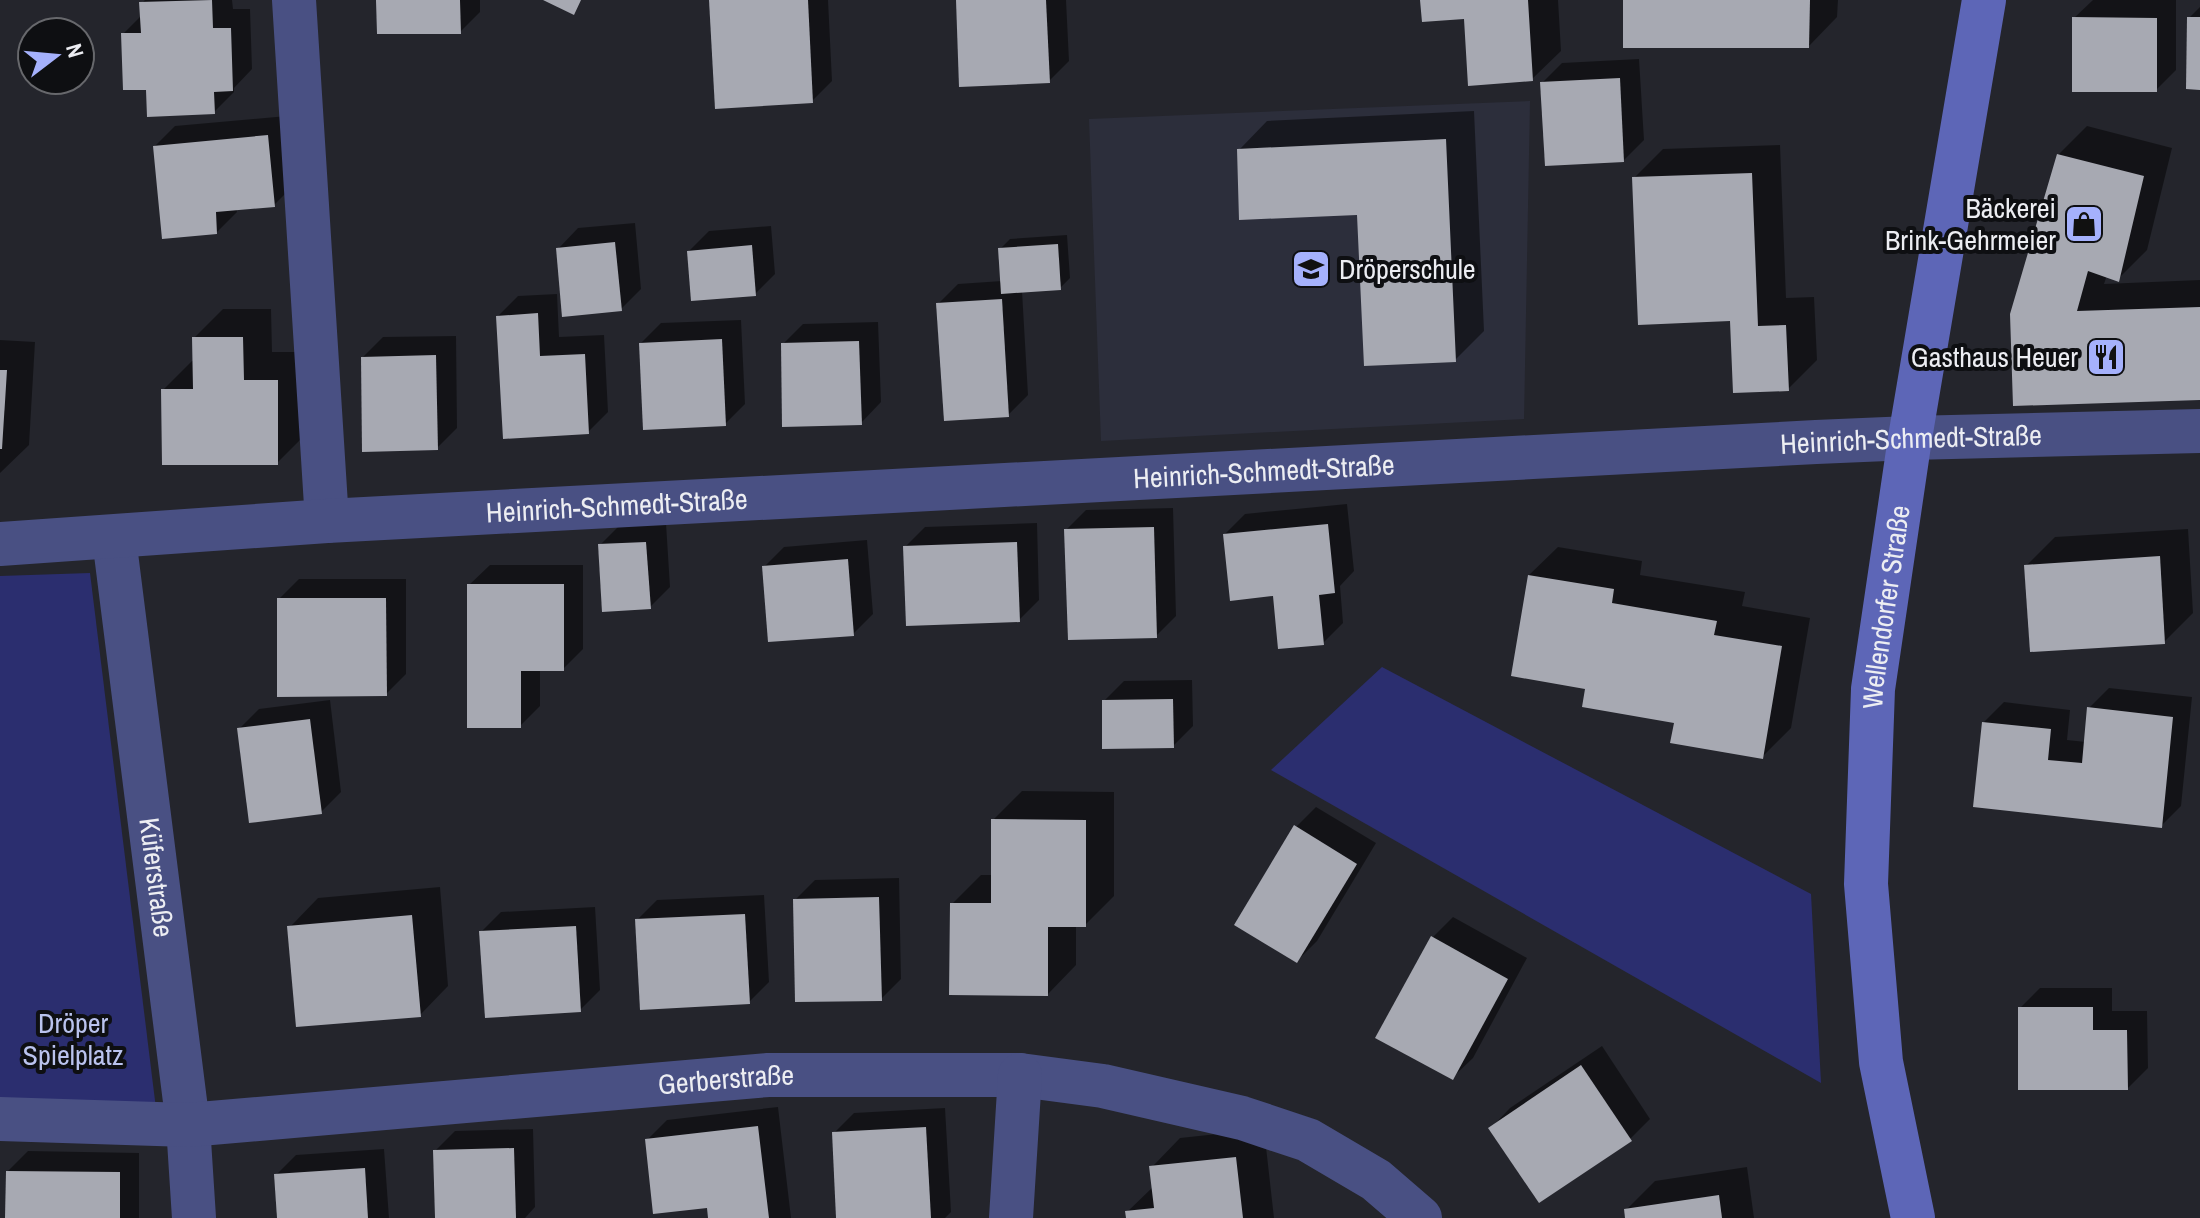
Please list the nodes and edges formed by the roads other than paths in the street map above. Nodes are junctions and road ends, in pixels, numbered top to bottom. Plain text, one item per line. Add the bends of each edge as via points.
1 (294, 0) edge
2 (1984, 0) edge
3 (2200, 431) edge
4 (1910, 438) junction
5 (327, 521) junction
6 (114, 538) junction
7 (0, 544) edge
8 (1020, 1075) junction
9 (0, 1119) edge
10 (188, 1125) junction
11 (194, 1218) edge
12 (1011, 1218) edge
13 (1420, 1218) edge
14 (1913, 1218) edge

1 - 5 street
2 - 4 street, Wellendorfer Straße
3 - 4 street, Heinrich-Schmedt-Straße
4 - 5 street, Heinrich-Schmedt-Straße
4 - 14 street, Wellendorfer Straße via 1873,689 1866,884 1881,1062
5 - 6 street, Heinrich-Schmedt-Straße
6 - 7 street, Heinrich-Schmedt-Straße
6 - 10 street, Küferstraße
8 - 10 street, Gerberstraße via 768,1075
8 - 12 street
8 - 13 street, Gerberstraße via 1103,1086 1242,1118 1308,1140 1376,1180
9 - 10 street, Gerberstraße
10 - 11 street, Küferstraße

